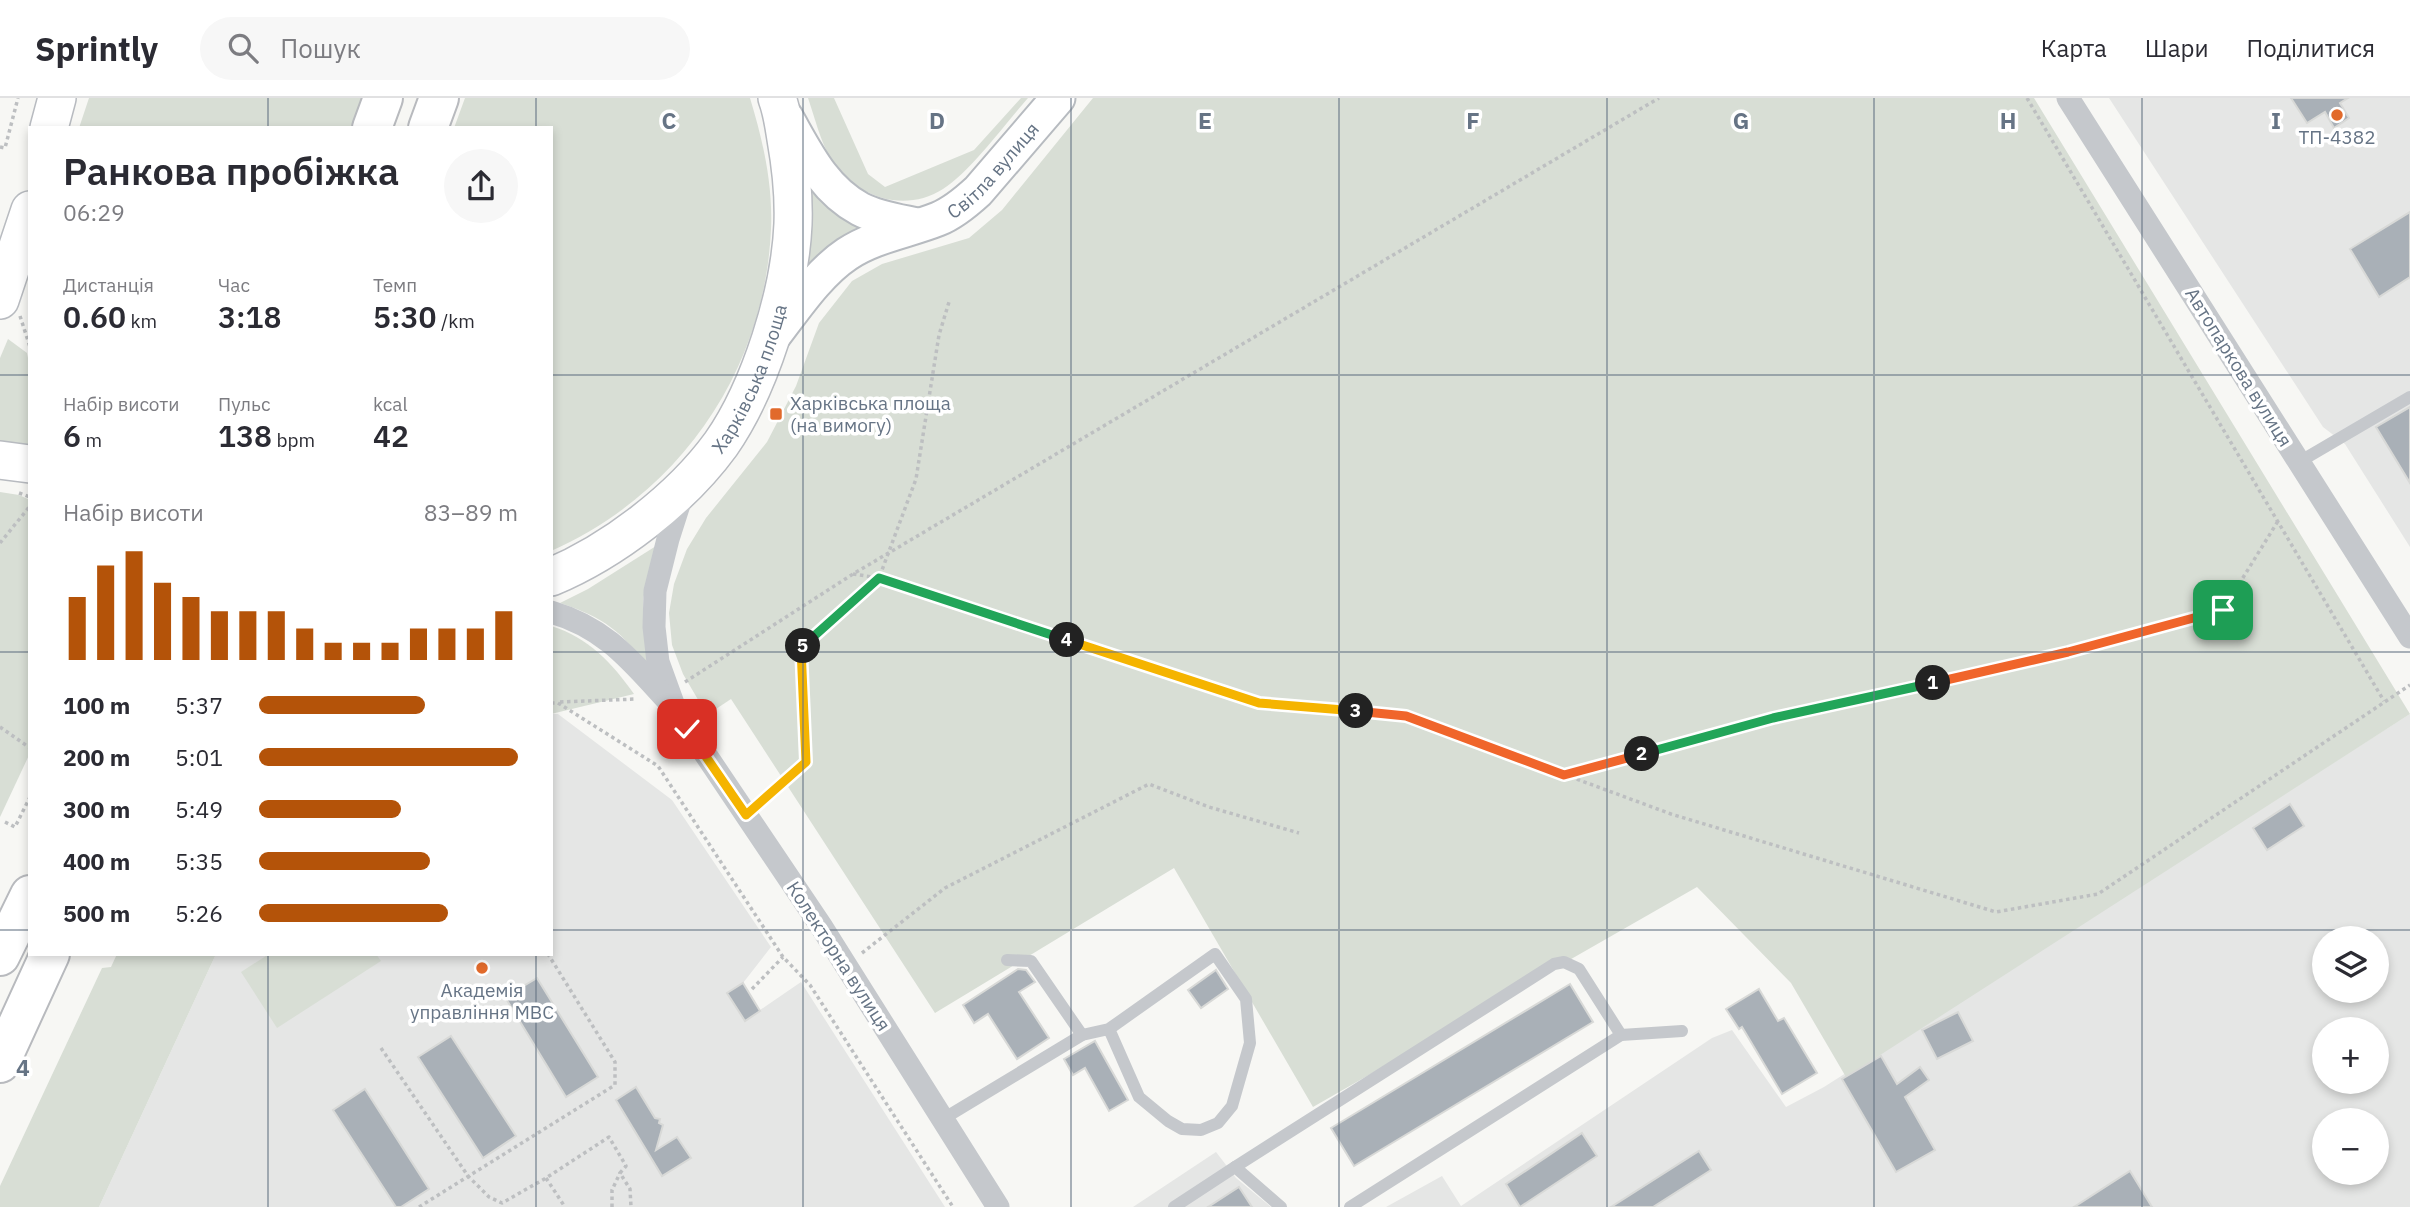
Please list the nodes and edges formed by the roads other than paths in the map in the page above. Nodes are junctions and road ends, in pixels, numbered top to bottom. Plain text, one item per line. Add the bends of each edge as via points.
1 (57, 98) edge
2 (383, 98) edge
3 (439, 98) edge
4 (1058, 98) edge
5 (2068, 98) edge
6 (779, 102) edge
7 (50, 126) edge
8 (373, 126) edge
9 (429, 126) edge
10 (28, 219) edge
11 (917, 225) junction
12 (8, 304) edge
13 (770, 340) junction
14 (2410, 397) edge
15 (0, 460) edge
16 (2299, 462) junction
17 (28, 464) edge
18 (685, 486) junction
19 (553, 576) edge
20 (553, 612) edge
21 (2410, 637) edge
22 (675, 709) junction
23 (28, 899) edge
24 (0, 956) edge
25 (49, 956) edge
26 (1007, 960) dead end
27 (1109, 1029) junction
28 (1682, 1031) dead end
29 (1082, 1035) junction
30 (1621, 1035) junction
31 (0, 1063) edge
32 (943, 1119) junction
33 (1235, 1167) junction
34 (998, 1207) edge
35 (1174, 1207) edge
36 (1281, 1207) edge
37 (1350, 1207) edge

1 - 7 main road
2 - 8 highway
3 - 9 highway
4 - 11 main road, Світла вулиця via 978,191 940,218
5 - 16 street, Автопаркова вулиця
6 - 11 main road via 811,163 830,187 861,209
6 - 13 main road, Харківська площа via 792,169 793,225 786,279
10 - 12 main road
11 - 13 main road, Світла вулиця via 847,254 822,276
13 - 18 main road, Харківська площа via 746,401 721,443
14 - 16 lane
15 - 17 main road
16 - 21 street, Автопаркова вулиця
18 - 19 main road, Харківська площа via 624,536
18 - 22 street, Колекторна вулиця via 655,591 658,662
20 - 22 street, Колекторна вулиця via 594,628 623,652
22 - 32 street, Колекторна вулиця
23 - 24 highway
25 - 31 highway
26 - 29 lane via 1031,961
27 - 27 lane via 1139,1097 1168,1121 1182,1129 1201,1130 1218,1123 1232,1106 1250,1043 1246,999 1215,954
27 - 29 lane
28 - 30 lane
29 - 32 lane
30 - 33 lane via 1579,969 1564,962 1554,964
30 - 37 lane
32 - 34 street, Колекторна вулиця
33 - 35 lane
33 - 36 lane

